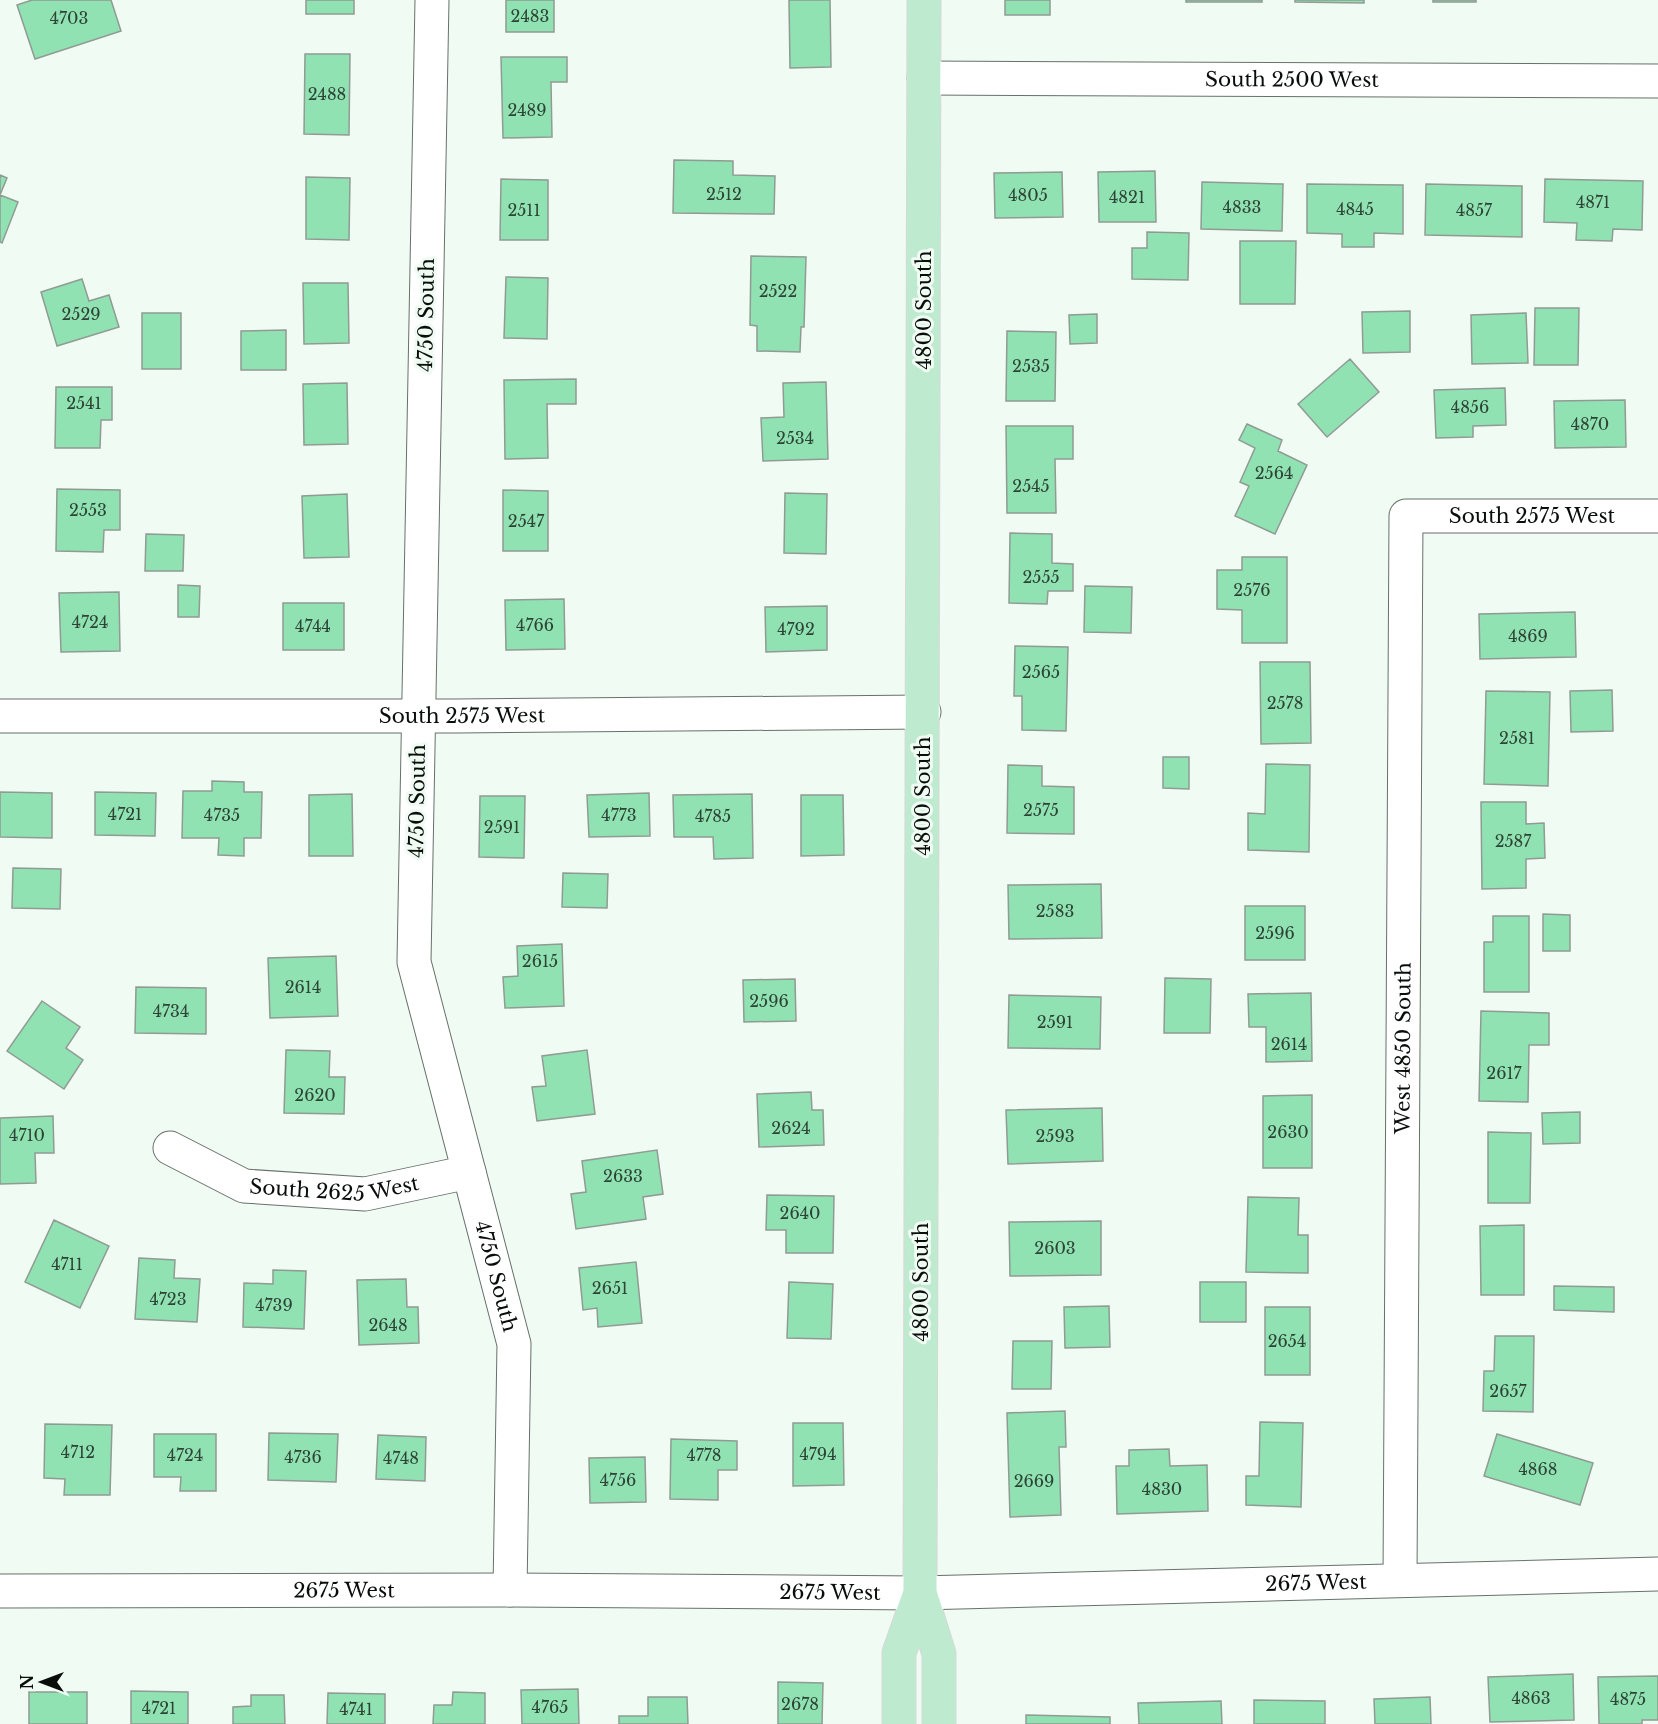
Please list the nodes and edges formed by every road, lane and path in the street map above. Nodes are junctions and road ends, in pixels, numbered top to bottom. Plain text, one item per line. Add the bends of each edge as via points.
1 (432, 0) edge
2 (924, 0) edge
3 (924, 78) junction
4 (1658, 81) edge
5 (1406, 516) joint
6 (1658, 516) edge
7 (924, 712) junction
8 (0, 716) edge
9 (418, 716) junction
10 (170, 1148) dead end
11 (469, 1172) junction
12 (1658, 1574) edge
13 (1400, 1580) junction
14 (510, 1590) junction
15 (0, 1591) edge
16 (920, 1593) junction
17 (899, 1724) edge
18 (939, 1724) edge

1 - 9 street, 4750 South
2 - 3 main road, 4800 South
3 - 4 street, South 2500 West
3 - 7 main road, 4800 South
5 - 6 street, South 2575 West
5 - 13 street, West 4850 South
7 - 9 street, South 2575 West
7 - 16 main road, 4800 South
8 - 9 street, South 2575 West
9 - 11 street, 4750 South via 414,962
10 - 11 street, South 2625 West via 244,1186 365,1194
11 - 14 street, 4750 South via 514,1344
12 - 13 street, 2675 West
13 - 16 street, 2675 West
14 - 15 street, 2675 West
14 - 16 street, 2675 West
16 - 17 main road, 4800 South via 899,1653
16 - 18 main road, 4800 South via 939,1654

